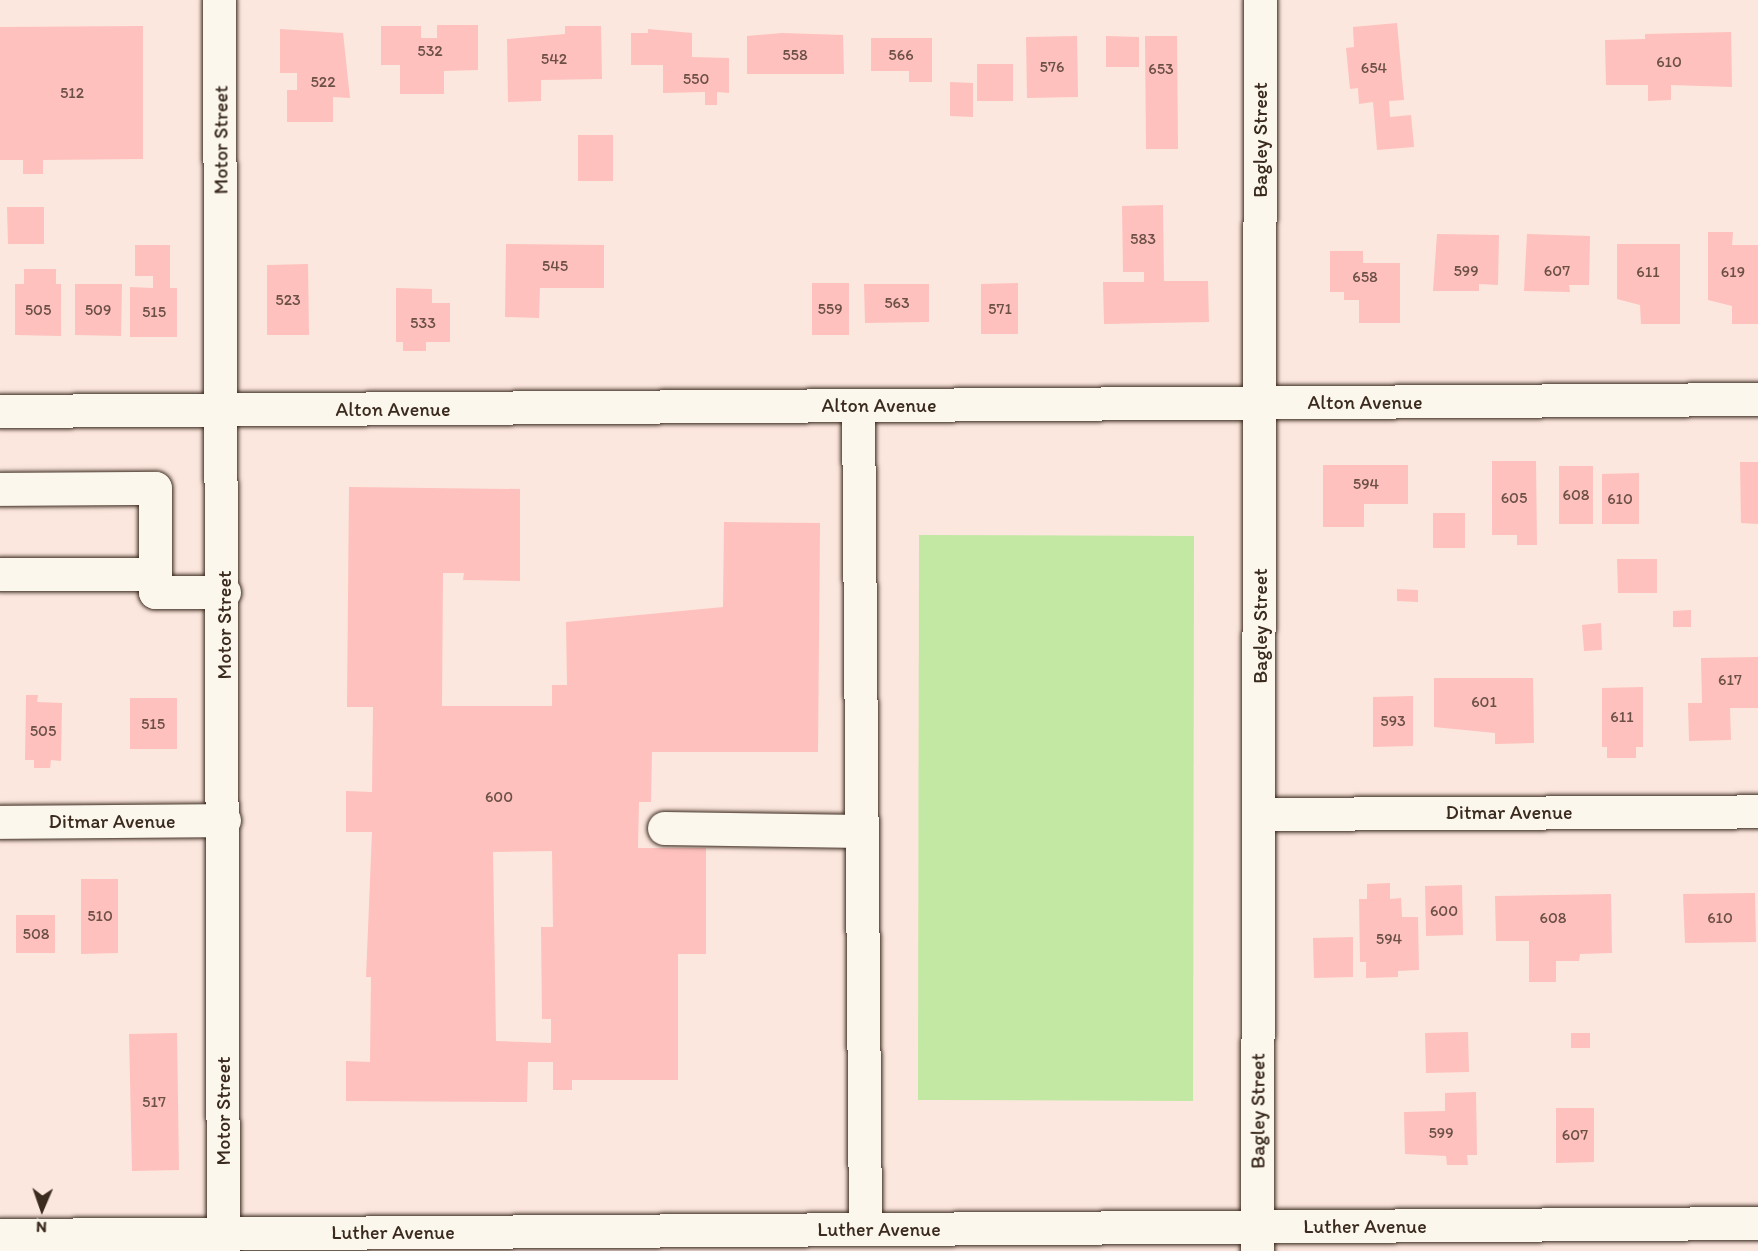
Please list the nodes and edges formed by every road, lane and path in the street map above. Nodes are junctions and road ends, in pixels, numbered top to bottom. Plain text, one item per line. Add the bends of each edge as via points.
1 (219, 0) edge
2 (1260, 0) edge
3 (1758, 399) edge
4 (1260, 402) junction
5 (858, 405) junction
6 (223, 410) junction
7 (0, 411) edge
8 (0, 489) edge
9 (0, 574) edge
10 (155, 574) junction
11 (224, 592) junction
12 (1758, 811) edge
13 (1260, 814) junction
14 (224, 820) junction
15 (0, 822) edge
16 (664, 828) dead end
17 (861, 831) junction
18 (1758, 1223) edge
19 (865, 1229) junction
20 (0, 1235) edge
21 (1257, 1239) edge
22 (223, 1242) edge

1 - 6 street, Motor Street
2 - 4 street, Bagley Street
3 - 4 street, Alton Avenue
4 - 5 street, Alton Avenue
4 - 13 street, Bagley Street
5 - 6 street, Alton Avenue
5 - 17 street
6 - 7 street, Alton Avenue
6 - 11 street, Motor Street
8 - 10 street via 155,488
9 - 10 street
10 - 11 street via 155,592
11 - 14 street, Motor Street
12 - 13 street, Ditmar Avenue
13 - 21 street, Bagley Street
14 - 15 street, Ditmar Avenue
14 - 22 street, Motor Street
16 - 17 street
17 - 19 street
18 - 21 street, Luther Avenue
19 - 21 street, Luther Avenue
19 - 22 street, Luther Avenue
20 - 22 street, Luther Avenue

